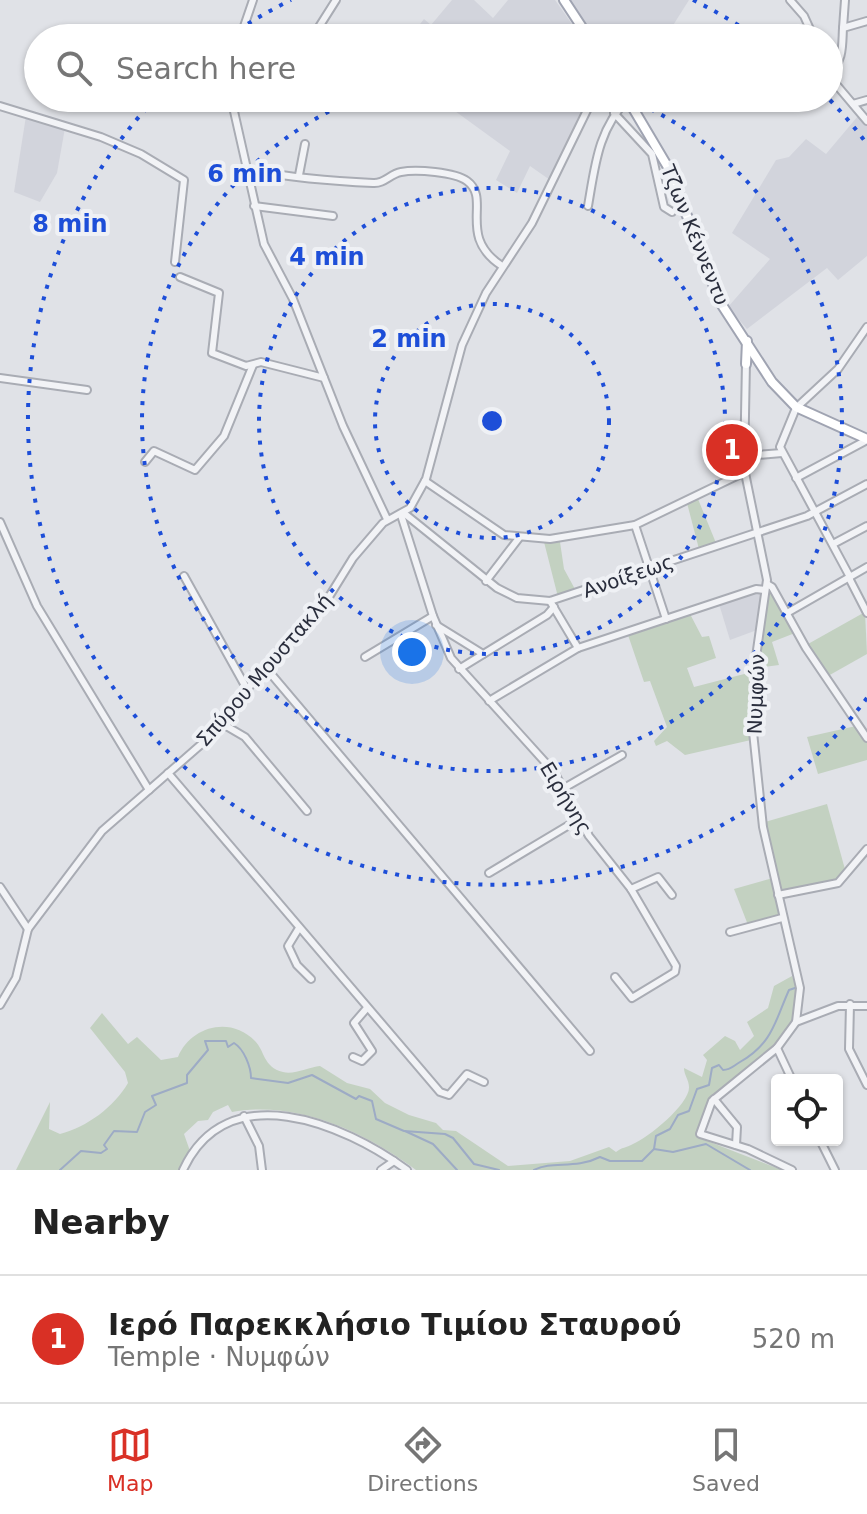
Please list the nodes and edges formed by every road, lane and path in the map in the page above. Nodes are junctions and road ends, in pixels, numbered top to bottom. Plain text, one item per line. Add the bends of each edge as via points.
1 (253, 0) edge
2 (336, 0) edge
3 (564, 0) edge
4 (790, 0) edge
5 (845, 0) edge
6 (867, 21) edge
7 (246, 24) edge
8 (321, 24) edge
9 (578, 24) edge
10 (808, 24) edge
11 (843, 28) joint
12 (843, 91) edge
13 (867, 100) edge
14 (853, 104) junction
15 (0, 106) edge
16 (234, 112) edge
17 (586, 112) edge
18 (635, 112) edge
19 (614, 113) joint
20 (867, 121) edge
21 (305, 144) dead end
22 (244, 169) junction
23 (299, 175) junction
24 (254, 206) junction
25 (588, 206) dead end
26 (672, 212) dead end
27 (333, 216) dead end
28 (175, 262) dead end
29 (502, 266) junction
30 (180, 277) dead end
31 (867, 327) edge
32 (747, 340) junction
33 (755, 353) junction
34 (746, 364) junction
35 (253, 365) junction
36 (0, 378) edge
37 (324, 378) junction
38 (87, 390) dead end
39 (796, 407) junction
40 (867, 440) edge
41 (782, 453) junction
42 (745, 456) junction
43 (145, 462) dead end
44 (745, 472) junction
45 (796, 478) junction
46 (425, 481) junction
47 (867, 484) edge
48 (816, 513) junction
49 (403, 514) junction
50 (387, 519) junction
51 (0, 522) edge
52 (635, 525) junction
53 (867, 526) edge
54 (757, 533) junction
55 (519, 538) junction
56 (833, 544) junction
57 (867, 567) edge
58 (649, 569) junction
59 (184, 576) dead end
60 (849, 577) junction
61 (486, 581) junction
62 (766, 587) junction
63 (552, 604) junction
64 (787, 613) junction
65 (867, 613) edge
66 (433, 616) junction
67 (666, 619) junction
68 (436, 625) junction
69 (578, 648) junction
70 (483, 654) junction
71 (365, 657) dead end
72 (266, 668) junction
73 (459, 669) junction
74 (248, 691) junction
75 (489, 701) junction
76 (221, 723) junction
77 (867, 738) edge
78 (622, 755) dead end
79 (168, 773) junction
80 (564, 788) junction
81 (149, 790) junction
82 (307, 811) dead end
83 (579, 819) junction
84 (867, 849) edge
85 (489, 873) dead end
86 (0, 887) edge
87 (631, 889) junction
88 (672, 895) dead end
89 (778, 895) junction
90 (782, 918) junction
91 (299, 928) junction
92 (28, 929) junction
93 (730, 932) dead end
94 (615, 977) dead end
95 (311, 979) dead end
96 (850, 1004) junction
97 (0, 1005) edge
98 (867, 1006) edge
99 (367, 1008) junction
100 (796, 1022) junction
101 (777, 1048) junction
102 (590, 1051) dead end
103 (353, 1057) dead end
104 (789, 1074) edge
105 (484, 1082) dead end
106 (867, 1085) edge
107 (714, 1099) junction
108 (244, 1116) junction
109 (736, 1145) junction
110 (823, 1146) edge
111 (394, 1161) junction
112 (183, 1170) edge
113 (262, 1170) edge
114 (381, 1170) edge
115 (407, 1170) edge
116 (792, 1170) edge
117 (835, 1170) edge

1 - 7 street
2 - 8 street
3 - 9 main road
4 - 10 street
5 - 11 street
6 - 11 street
12 - 14 street
13 - 14 street
14 - 20 street
15 - 28 street via 101,137 184,180
16 - 22 street
17 - 29 street via 532,223
18 - 32 main road, Τζων Κέννεντυ via 669,169 717,298
19 - 25 street via 599,142
19 - 26 street via 652,154 664,207
21 - 23 street
22 - 23 street
22 - 24 street
23 - 29 street via 376,183 403,172 463,179 476,196 475,232 488,255
24 - 27 street
24 - 37 street via 264,244
29 - 46 street via 455,362
30 - 35 street via 219,293 211,352
31 - 39 street via 838,369
32 - 33 main road, Τζων Κέννεντυ
32 - 34 main road
33 - 34 street
33 - 39 main road, Τζων Κέννεντυ via 778,390
34 - 42 street, Νυμφών
35 - 37 street via 261,362
35 - 43 street via 224,436 195,470 154,451
36 - 38 street
37 - 50 street
39 - 40 main road
39 - 41 street
40 - 45 street
41 - 42 street
41 - 45 street
42 - 44 street, Νυμφών
44 - 52 street
44 - 54 street, Νυμφών
45 - 48 street
46 - 49 street
46 - 55 street via 496,531
47 - 48 street, Ανοίξεως
48 - 54 street, Ανοίξεως
48 - 56 street
49 - 50 street
49 - 61 street, Ανοίξεως
49 - 66 street, Ειρήνης
50 - 72 street, Σπύρου Μουστακλή via 327,600
51 - 81 street via 37,606
52 - 55 street via 560,538
52 - 58 street
53 - 56 street
54 - 58 street, Ανοίξεως
54 - 62 street, Νυμφών
55 - 61 street
56 - 60 street
57 - 60 street
58 - 63 street, Ανοίξεως
58 - 67 street
59 - 74 street
60 - 64 street
60 - 65 street
61 - 63 street, Ανοίξεως via 517,598
62 - 64 street via 772,587
62 - 67 street
62 - 89 street, Νυμφών via 753,727 762,822
63 - 69 street
63 - 70 street via 547,615
64 - 77 street
66 - 68 street, Ειρήνης
66 - 71 street
67 - 69 street
68 - 70 street
68 - 73 street, Ειρήνης
69 - 75 street
70 - 73 street
72 - 74 street, Σπύρου Μουστακλή
72 - 102 street
73 - 75 street, Ειρήνης
74 - 76 street, Σπύρου Μουστακλή
75 - 80 street, Ειρήνης via 540,754
76 - 79 street, Σπύρου Μουστακλή
76 - 82 street via 245,737
78 - 80 street
79 - 81 street, Σπύρου Μουστακλή
79 - 91 street
80 - 83 street, Ειρήνης
81 - 92 street, Σπύρου Μουστακλή via 102,831
83 - 85 street
83 - 87 street, Ειρήνης
84 - 89 street via 839,883
86 - 92 street
87 - 88 street via 658,877
87 - 94 street, Ειρήνης via 677,969 632,998
89 - 90 street, Νυμφών
90 - 93 street
90 - 100 street, Νυμφών via 800,991
91 - 95 street via 288,946
91 - 99 street
92 - 97 street, Σπύρου Μουστακλή via 18,974
96 - 98 street
96 - 100 street
96 - 106 street via 849,1049
99 - 103 street via 354,1023 372,1051 362,1061
99 - 105 street via 443,1094 451,1094 467,1074
100 - 101 street
101 - 104 street
101 - 107 street
107 - 109 street via 737,1127
107 - 109 street via 700,1134
108 - 111 street via 306,1121
108 - 112 street via 208,1133
108 - 113 street via 259,1146
109 - 116 street
110 - 117 street
111 - 114 street
111 - 115 street

